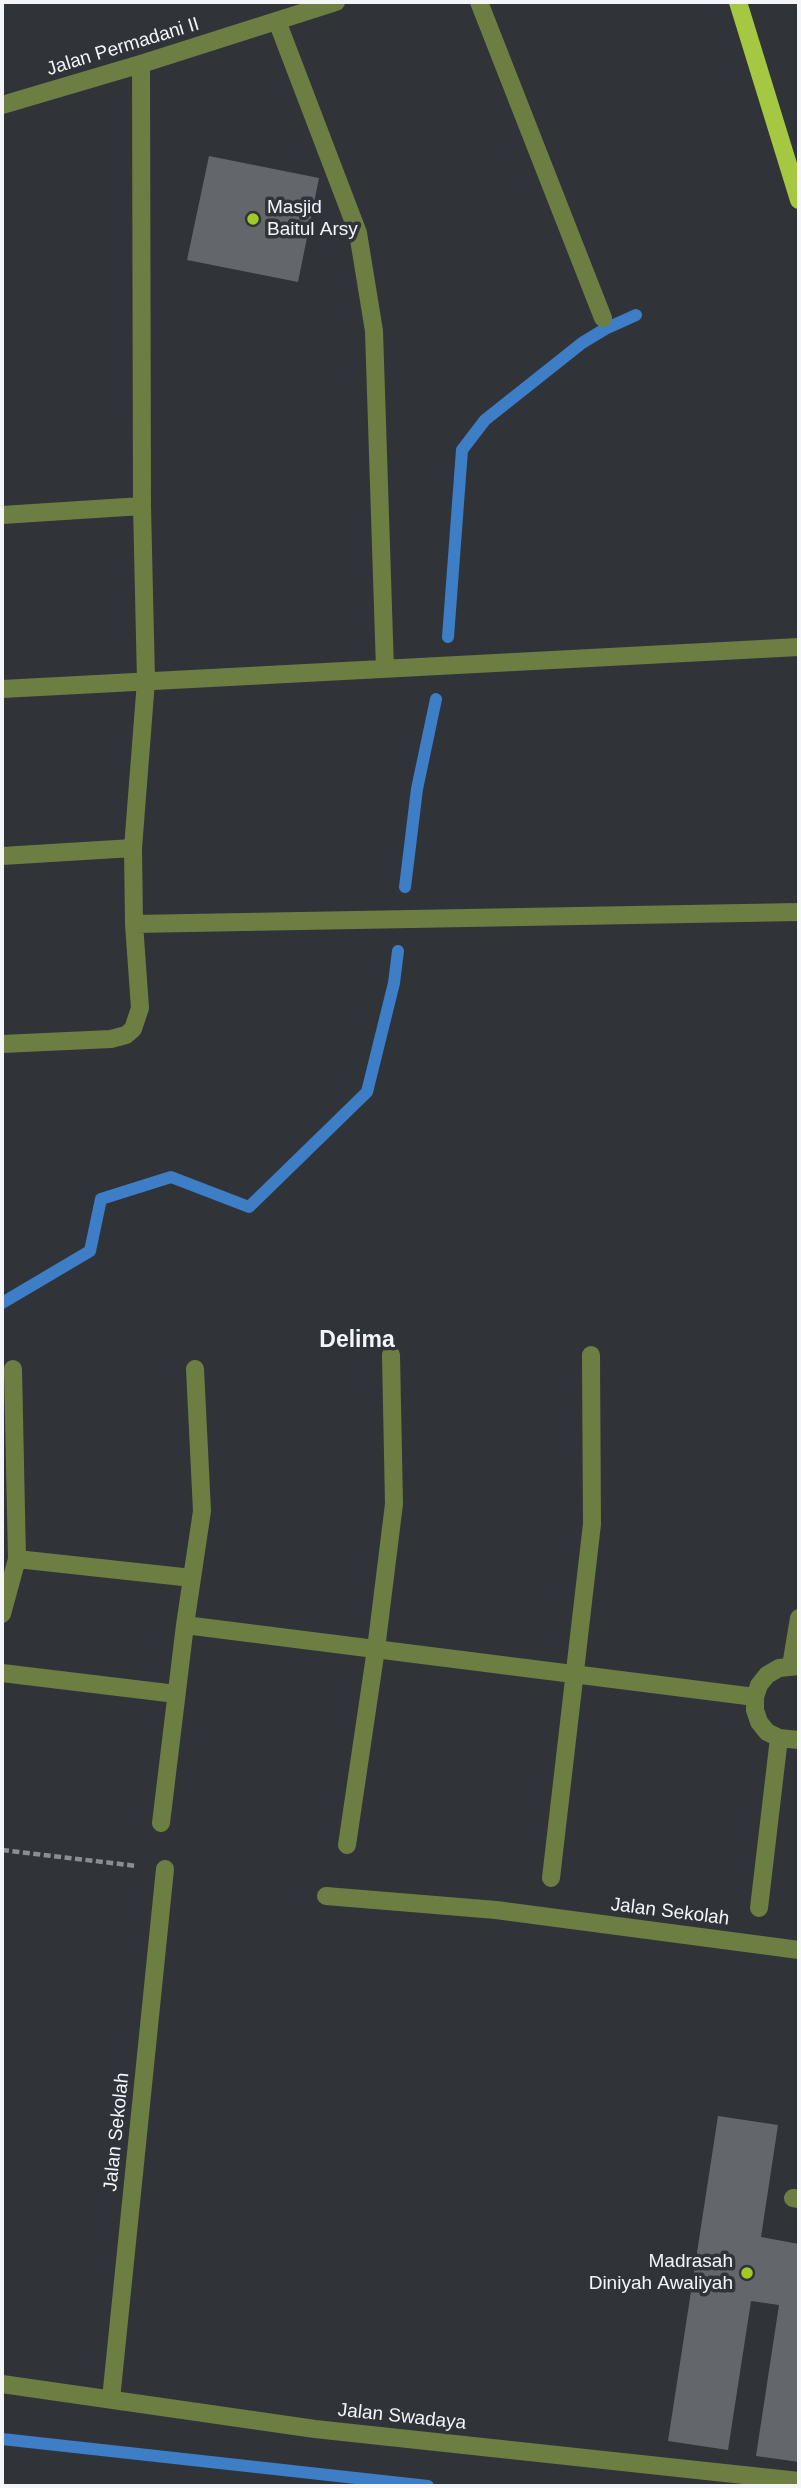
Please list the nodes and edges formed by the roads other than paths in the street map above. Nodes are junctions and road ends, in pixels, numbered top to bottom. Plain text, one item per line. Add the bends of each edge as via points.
1 (336, 2) edge
2 (479, 2) edge
3 (738, 2) edge
4 (277, 21) junction
5 (141, 64) junction
6 (2, 105) edge
7 (799, 200) edge
8 (603, 318) dead end
9 (142, 506) junction
10 (2, 515) edge
11 (799, 648) edge
12 (385, 669) junction
13 (146, 681) junction
14 (2, 689) edge
15 (133, 848) junction
16 (2, 856) edge
17 (799, 912) edge
18 (134, 924) junction
19 (2, 1044) edge
20 (391, 1355) dead end
21 (591, 1355) dead end
22 (13, 1369) dead end
23 (195, 1369) dead end
24 (17, 1559) junction
25 (192, 1578) junction
26 (2, 1614) edge
27 (799, 1618) edge
28 (185, 1625) junction
29 (376, 1649) junction
30 (795, 1666) edge
31 (2, 1673) edge
32 (573, 1674) junction
33 (176, 1694) junction
34 (755, 1697) junction
35 (779, 1738) junction
36 (799, 1740) edge
37 (160, 1823) dead end
38 (346, 1845) dead end
39 (165, 1870) road end
40 (551, 1878) dead end
41 (326, 1896) dead end
42 (759, 1908) dead end
43 (799, 1950) edge
44 (2, 2384) edge
45 (111, 2399) junction
46 (799, 2481) edge

1 - 4 street, Jalan Permadani II
2 - 8 street
3 - 7 main road
4 - 5 street, Jalan Permadani II
4 - 12 street via 358,233 374,331
5 - 6 street, Jalan Permadani II
5 - 9 street
9 - 10 street
9 - 13 street
11 - 12 street
12 - 13 street
13 - 14 street
13 - 15 street
15 - 16 street
15 - 18 street
17 - 18 street
18 - 19 street via 140,1008 134,1029 111,1039
20 - 29 street via 394,1504
21 - 32 street via 592,1524
22 - 24 street
23 - 25 street via 202,1511
24 - 25 street
24 - 26 street
25 - 28 street
27 - 30 street
28 - 29 street
28 - 33 street
29 - 32 street
29 - 38 street
30 - 34 street via 767,1675
31 - 33 street
32 - 34 street
32 - 40 street
33 - 37 street
34 - 35 street via 759,1722
35 - 36 street
35 - 42 street
39 - 45 street, Jalan Sekolah
41 - 43 street, Jalan Sekolah via 496,1910
44 - 45 street, Jalan Swadaya
45 - 46 street, Jalan Swadaya via 315,2429

